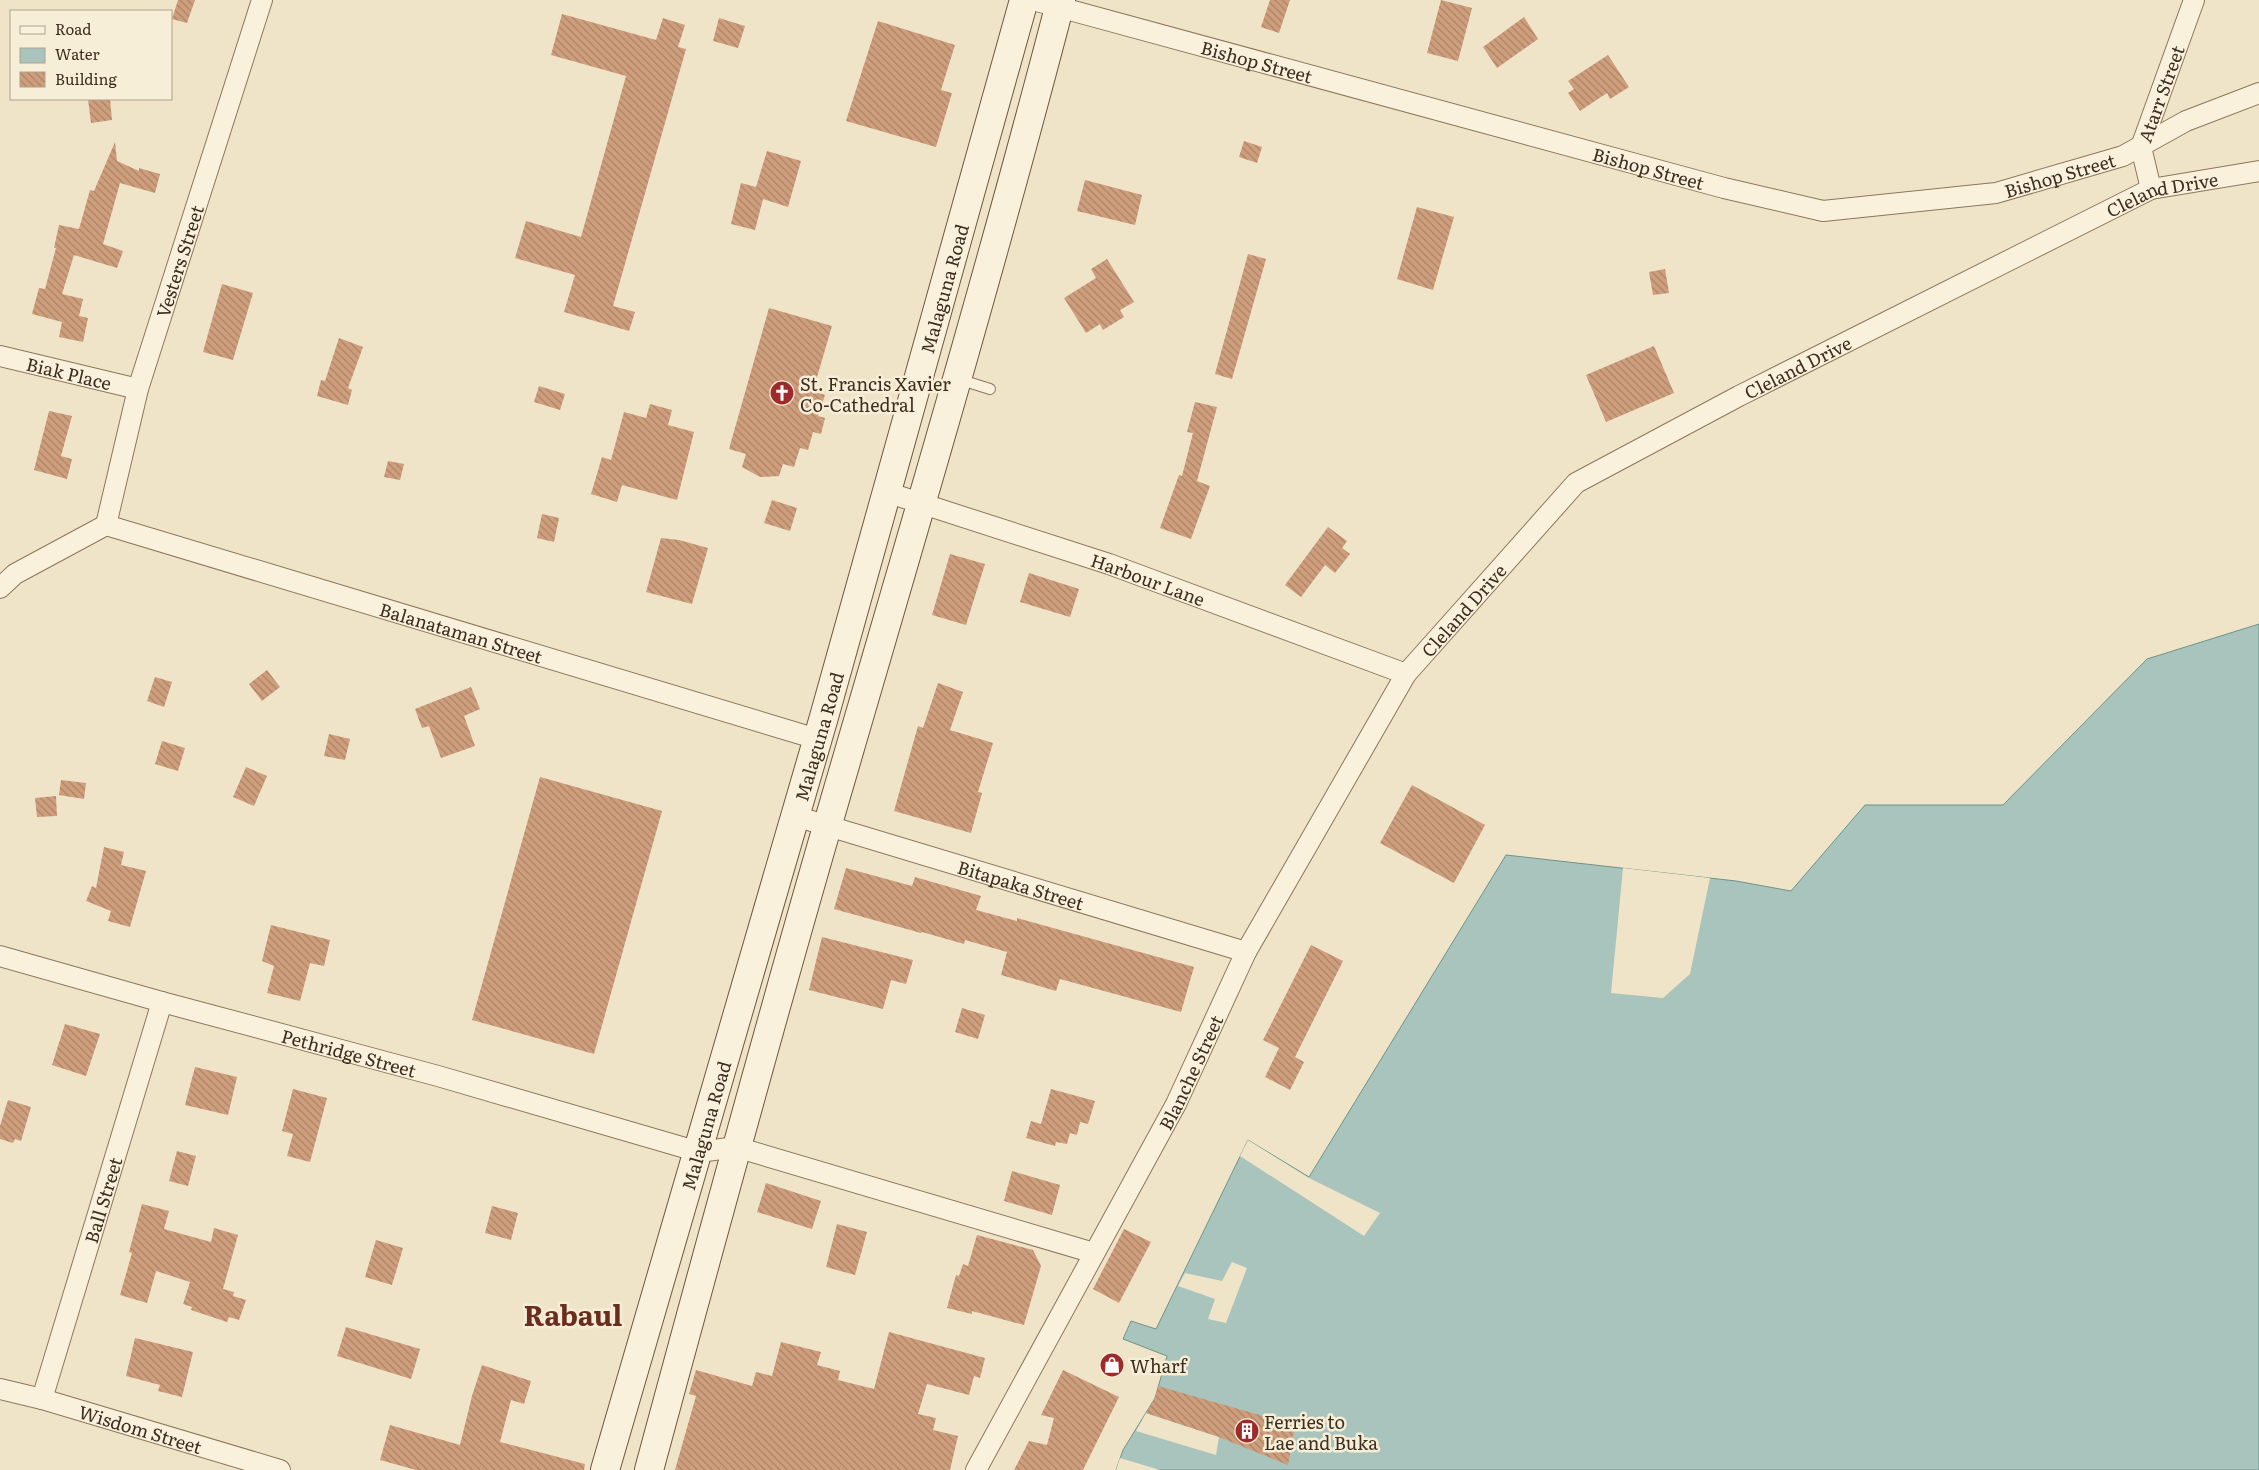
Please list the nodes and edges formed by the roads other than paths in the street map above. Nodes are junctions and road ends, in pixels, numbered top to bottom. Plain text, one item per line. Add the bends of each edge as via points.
1 (262, 0) edge
2 (1024, 0) edge
3 (1033, 0) edge
4 (2194, 0) edge
5 (1060, 4) edge
6 (2259, 93) edge
7 (2141, 147) junction
8 (2259, 170) edge
9 (2151, 189) junction
10 (0, 356) edge
11 (957, 379) junction
12 (138, 389) junction
13 (990, 389) dead end
14 (886, 492) junction
15 (922, 504) junction
16 (106, 525) junction
17 (0, 588) edge
18 (1406, 674) junction
19 (817, 740) junction
20 (795, 816) junction
21 (828, 825) junction
22 (1246, 952) junction
23 (0, 956) edge
24 (162, 1002) junction
25 (736, 1147) junction
26 (699, 1152) junction
27 (1094, 1252) junction
28 (0, 1389) edge
29 (42, 1399) junction
30 (280, 1470) edge
31 (605, 1470) edge
32 (649, 1470) edge
33 (976, 1470) edge

1 - 12 street, Vesters Street
2 - 14 street, Malaguna Road
3 - 5 street, Bishop Street
4 - 7 street, Atarr Street
5 - 7 street, Bishop Street via 1724,188 1822,211 1996,193 2123,156
5 - 11 street, Malaguna Road
6 - 7 street, Bishop Street via 2186,121
7 - 9 street, Atarr Street
8 - 9 street, Cleland Drive
9 - 18 street, Cleland Drive via 1739,396 1576,483
10 - 12 street, Biak Place
11 - 13 lane
11 - 15 street, Malaguna Road
12 - 16 street, Vesters Street
14 - 15 street, Harbour Lane
14 - 19 street, Malaguna Road
15 - 18 street, Harbour Lane via 1109,564
15 - 21 street, Malaguna Road
16 - 17 street via 15,574
16 - 19 street, Balanataman Street
18 - 22 street, Blanche Street
19 - 20 street, Malaguna Road
20 - 21 street, Bitapaka Street
20 - 26 street, Malaguna Road
21 - 22 street, Bitapaka Street
21 - 25 street, Malaguna Road
22 - 27 street, Blanche Street via 1176,1104
23 - 24 street, Pethridge Street
24 - 26 street, Pethridge Street via 438,1076
24 - 29 street, Ball Street
25 - 26 street
25 - 27 street
25 - 32 street, Malaguna Road
26 - 31 street, Malaguna Road
27 - 33 street, Blanche Street
28 - 29 street, Wisdom Street
29 - 30 street, Wisdom Street

